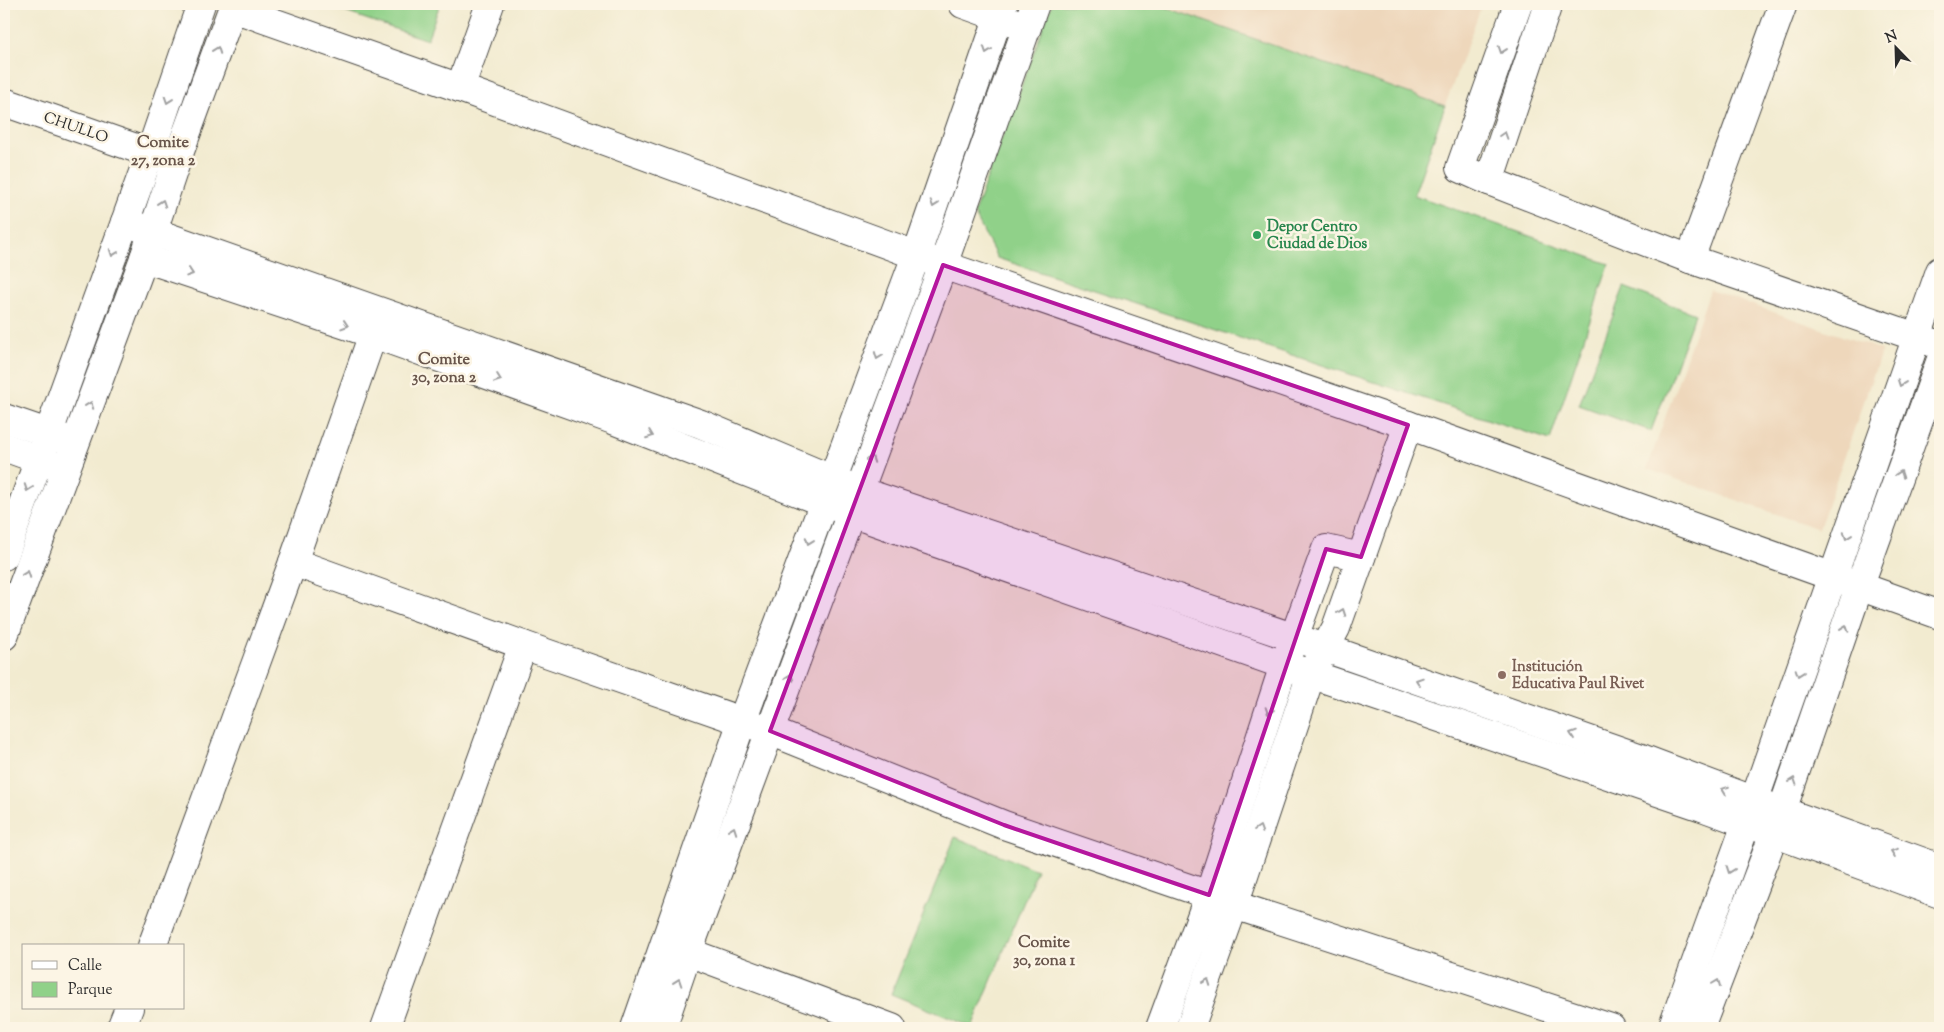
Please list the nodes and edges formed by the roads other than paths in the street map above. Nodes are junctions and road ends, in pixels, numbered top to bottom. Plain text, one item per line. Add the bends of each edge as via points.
1 (201, 4) edge
2 (490, 4) edge
3 (963, 4) edge
4 (1518, 4) edge
5 (1548, 4) edge
6 (1783, 4) edge
7 (233, 6) edge
8 (1000, 10) edge
9 (1031, 15) edge
10 (460, 88) junction
11 (4, 102) edge
12 (150, 153) junction
13 (176, 162) junction
14 (1488, 181) junction
15 (125, 222) junction
16 (152, 232) junction
17 (916, 256) junction
18 (144, 258) junction
19 (1690, 259) junction
20 (943, 265) junction
21 (1940, 271) edge
22 (373, 334) junction
23 (1929, 341) edge
24 (1940, 362) edge
25 (4, 418) edge
26 (1408, 425) junction
27 (47, 433) junction
28 (76, 443) junction
29 (4, 447) edge
30 (38, 459) junction
31 (66, 470) junction
32 (828, 491) junction
33 (855, 502) junction
34 (4, 556) edge
35 (1361, 557) junction
36 (293, 562) junction
37 (1832, 578) junction
38 (1859, 587) junction
39 (1940, 616) edge
40 (4, 636) edge
41 (1294, 638) junction
42 (523, 645) junction
43 (1325, 648) junction
44 (1284, 665) junction
45 (1311, 674) junction
46 (742, 721) junction
47 (770, 731) junction
48 (1751, 813) junction
49 (1778, 823) junction
50 (1940, 868) edge
51 (1940, 894) edge
52 (1222, 900) junction
53 (153, 944) edge
54 (688, 952) junction
55 (128, 1010) edge
56 (121, 1028) edge
57 (386, 1028) edge
58 (634, 1028) edge
59 (662, 1028) edge
60 (892, 1028) edge
61 (1160, 1028) edge
62 (1190, 1028) edge
63 (1611, 1028) edge
64 (1672, 1028) edge
65 (1700, 1028) edge

1 -> 12 street
2 - 10 street
3 - 8 street
4 -> 14 street via 1460,168
14 -> 5 street
6 - 19 street
7 - 10 street
13 -> 7 street
8 - 9 street
8 -> 17 street
9 - 20 street
10 - 17 street
11 - 12 street, CHULLO
12 - 13 street, CHULLO
12 - 15 street
16 -> 13 street
14 - 19 street
15 - 16 street
15 -> 27 street
16 - 18 street
16 - 32 street via 701,424
17 - 20 street
17 -> 32 street
18 -> 22 street
28 -> 18 street
19 - 23 street
20 - 26 street
33 -> 20 street
21 - 23 street
22 -> 32 street via 613,420
22 - 36 street
23 -> 37 street
38 -> 24 street
25 - 27 street
26 - 35 street
26 - 37 street
27 - 28 street
27 - 30 street
28 - 31 street
29 - 30 street
30 - 31 street
30 -> 34 street
40 -> 31 street
32 - 33 street
32 -> 46 street
33 - 41 street
33 - 44 street
47 -> 33 street
35 - 41 street via 1326,549
43 -> 35 street via 1336,628
36 - 42 street
36 - 53 street
37 - 38 street
37 -> 48 street
38 - 39 street
49 -> 38 street
41 - 43 street
41 - 44 street
42 - 46 street
42 - 57 street
43 - 45 street
48 -> 43 street via 1644,759
44 - 45 street
44 -> 52 street
45 - 48 street via 1702,807
52 -> 45 street
46 - 47 street
46 - 58 street
47 - 52 street via 1004,825
54 -> 47 street
48 - 49 street
48 -> 64 street
50 -> 49 street
49 - 51 street
65 -> 49 street
52 - 61 street
62 -> 52 street
52 - 63 street
59 -> 54 street
54 - 60 street
55 - 56 street

